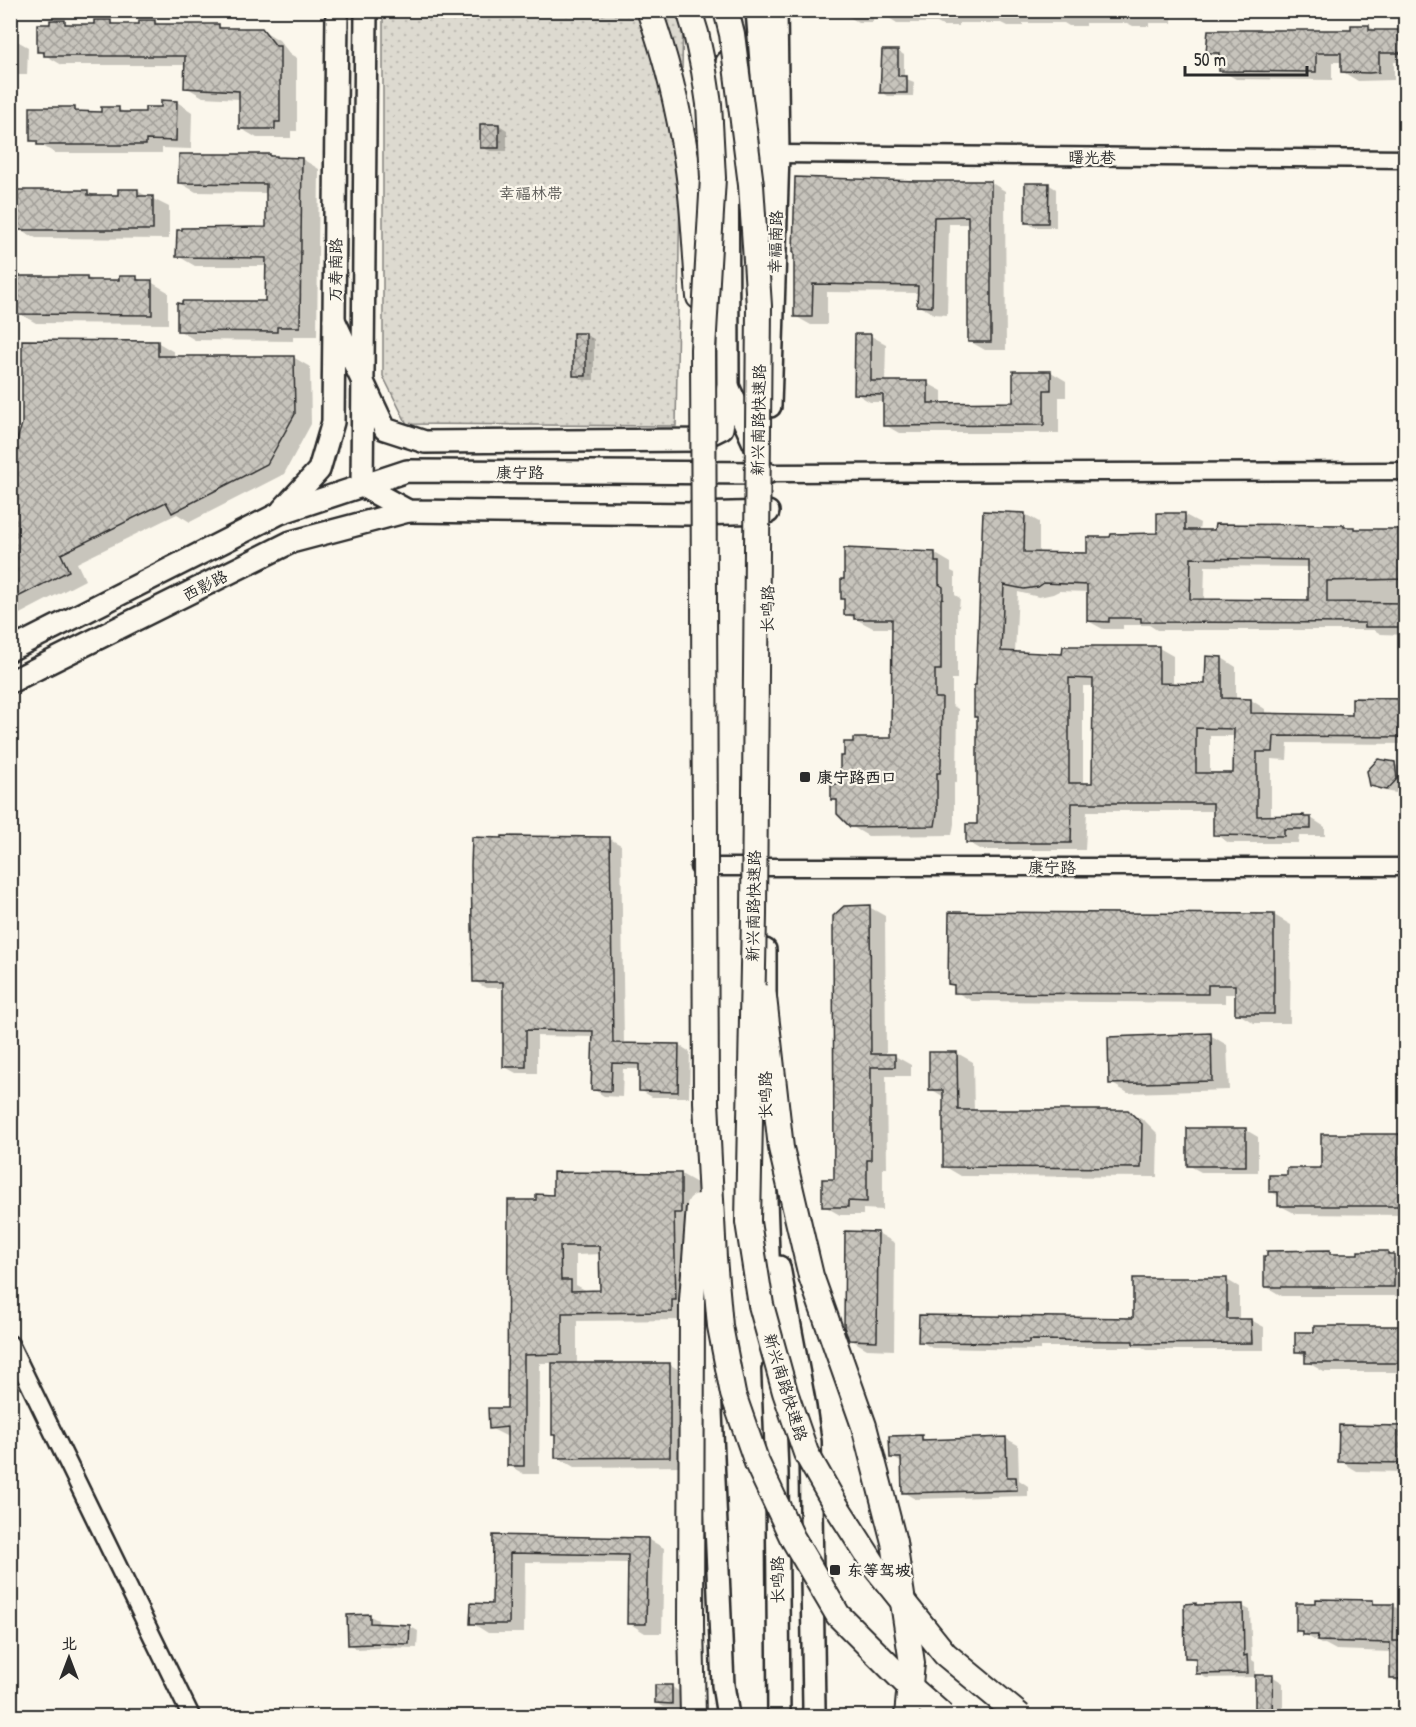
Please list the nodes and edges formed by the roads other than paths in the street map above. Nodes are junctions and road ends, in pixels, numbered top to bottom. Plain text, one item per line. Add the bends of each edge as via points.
1 (338, 10) edge
2 (366, 10) edge
3 (649, 10) edge
4 (689, 10) edge
5 (726, 10) edge
6 (757, 10) edge
7 (776, 10) edge
8 (778, 154) junction
9 (1406, 159) edge
10 (759, 306) junction
11 (334, 320) junction
12 (703, 349) junction
13 (362, 380) junction
14 (728, 385) junction
15 (1406, 471) edge
16 (695, 473) junction
17 (767, 473) junction
18 (362, 486) junction
19 (408, 512) junction
20 (768, 512) junction
21 (280, 513) junction
22 (696, 514) junction
23 (10, 650) edge
24 (10, 682) edge
25 (699, 867) junction
26 (1406, 867) edge
27 (765, 868) junction
28 (754, 915) junction
29 (706, 1102) junction
30 (766, 1193) junction
31 (10, 1344) edge
32 (191, 1716) edge
33 (693, 1716) edge
34 (728, 1716) edge
35 (779, 1716) edge
36 (812, 1716) edge
37 (908, 1716) edge
38 (943, 1716) edge
39 (1020, 1716) edge

1 - 11 main road, 万寿南路
2 - 13 main road
3 - 12 highway, bridge via 687,163
4 - 12 highway, bridge via 704,71 711,146
5 - 10 highway, 新兴南路快速路, bridge via 751,185
5 - 14 main road
6 - 10 main road, bridge via 762,75
7 - 8 main road, 幸福南路
8 - 9 street, 曙光巷
8 - 17 main road, 幸福南路
10 - 28 highway, 新兴南路快速路, bridge
11 - 13 main road
11 - 21 main road, 万寿南路 via 333,422 319,470
12 - 29 highway, bridge
13 - 14 main road via 385,429 425,442 698,440 722,428
13 - 18 main road
14 - 17 main road
15 - 17 street
16 - 17 main road, 康宁路
16 - 18 main road, 康宁路 via 407,471
16 - 22 main road
17 - 20 main road, 长鸣路
18 - 19 main road
18 - 21 main road, 康宁路
19 - 22 main road
19 - 24 main road, 西影路 via 291,542
20 - 22 main road
20 - 27 main road, 长鸣路
21 - 23 main road, 西影路
22 - 25 main road
25 - 27 street, 康宁路
25 - 34 main road via 700,1183 723,1685
26 - 27 street, 康宁路
27 - 30 main road, 长鸣路
28 - 37 highway, bridge via 781,1148 811,1276 864,1426 894,1542 912,1663
28 - 39 highway, 新兴南路快速路, bridge via 748,1222 761,1305 785,1392 806,1453 876,1568 945,1654
29 - 33 highway, bridge via 692,1300
29 - 38 highway, bridge via 720,1326 733,1394 757,1463 792,1537 838,1615
30 - 35 main road, 长鸣路 via 777,1473
30 - 36 main road via 810,1442
31 - 32 street

